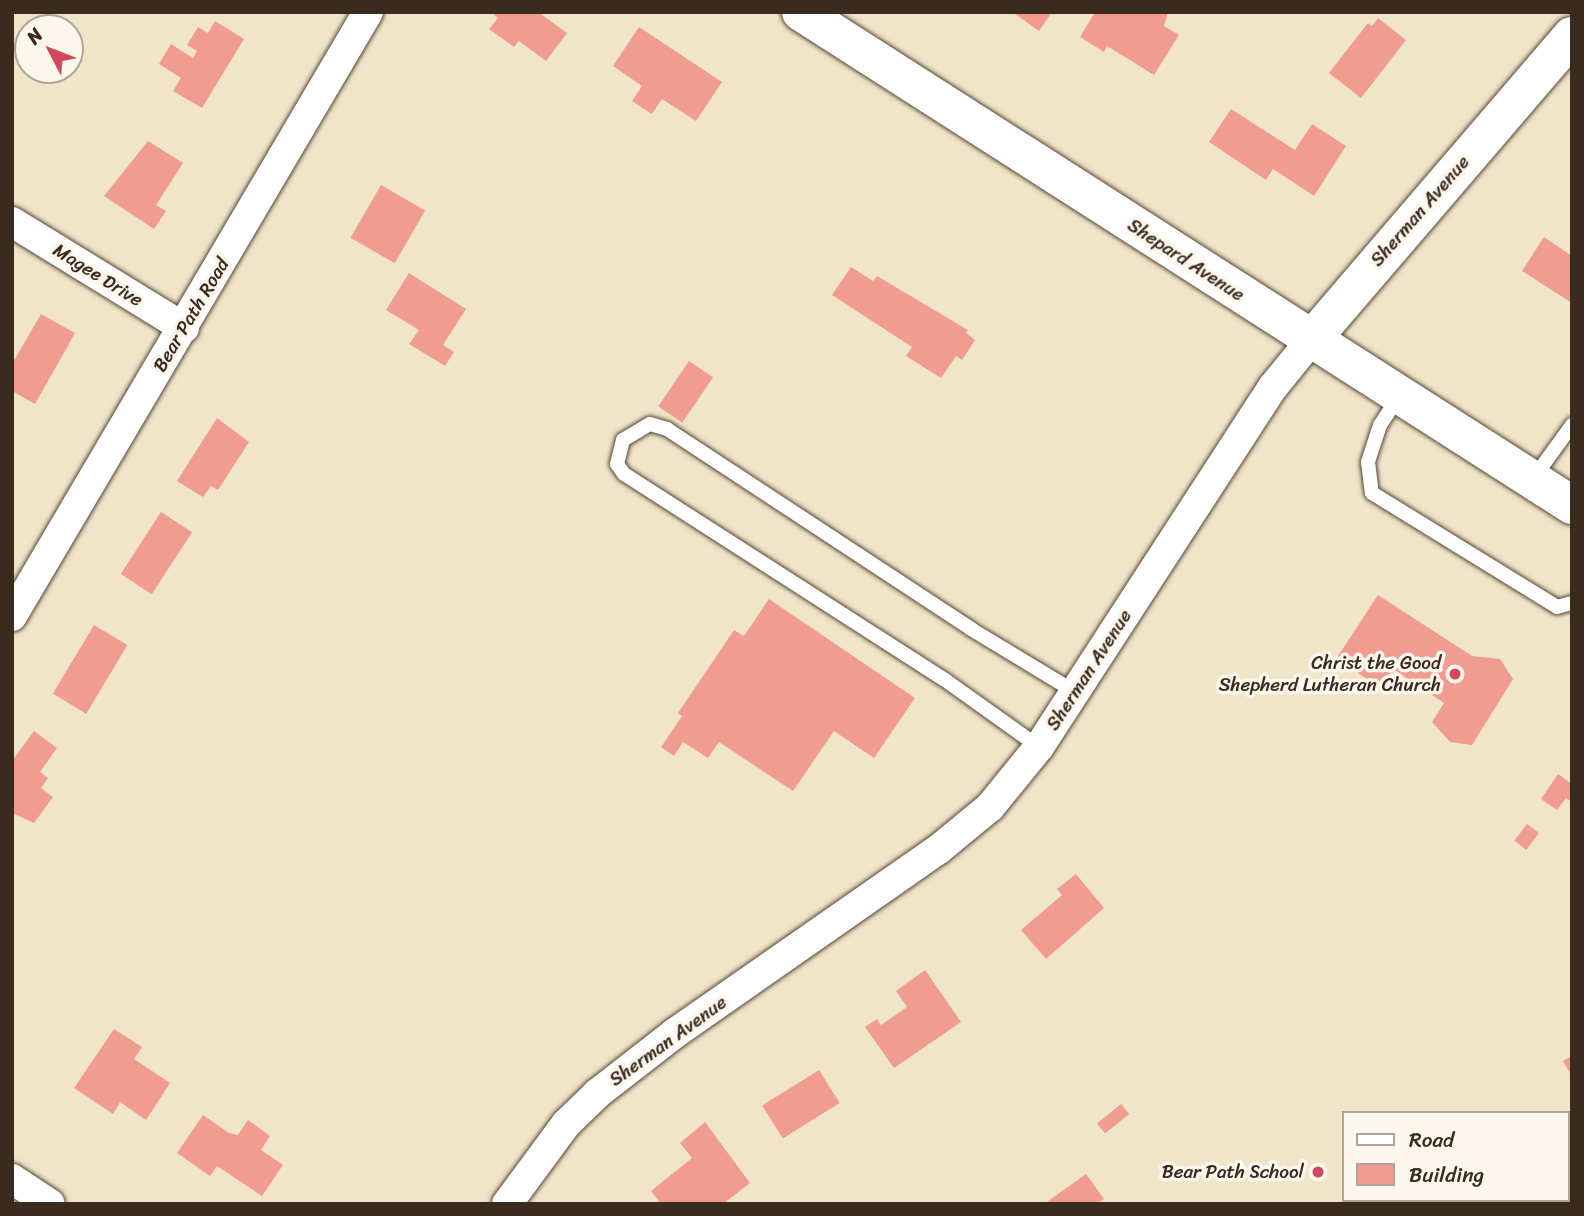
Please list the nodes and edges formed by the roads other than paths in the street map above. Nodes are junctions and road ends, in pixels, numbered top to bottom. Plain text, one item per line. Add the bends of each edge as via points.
1 (368, 12) edge
2 (801, 12) edge
3 (1572, 36) edge
4 (12, 222) edge
5 (184, 328) junction
6 (1312, 339) junction
7 (1401, 393) junction
8 (1572, 425) edge
9 (1532, 480) junction
10 (1572, 505) edge
11 (1572, 603) edge
12 (12, 616) edge
13 (1076, 692) junction
14 (1040, 747) junction
15 (12, 1179) edge
16 (50, 1204) edge
17 (507, 1204) edge

1 - 5 street, Bear Path Road
2 - 6 main road, Shepard Avenue
3 - 6 main road, Sherman Avenue
4 - 5 street, Magee Drive
5 - 12 street, Bear Path Road
6 - 7 main road, Shepard Avenue
6 - 13 street, Sherman Avenue via 1273,387
7 - 9 main road, Shepard Avenue
7 - 11 lane via 1380,425 1368,462 1372,493 1557,607
8 - 9 lane
9 - 10 main road, Shepard Avenue
13 - 14 street, Sherman Avenue
13 - 14 lane via 971,629 667,429 650,424 623,440 617,464 624,474 945,680
14 - 17 street, Sherman Avenue via 967,827 598,1093 557,1134
15 - 16 street

